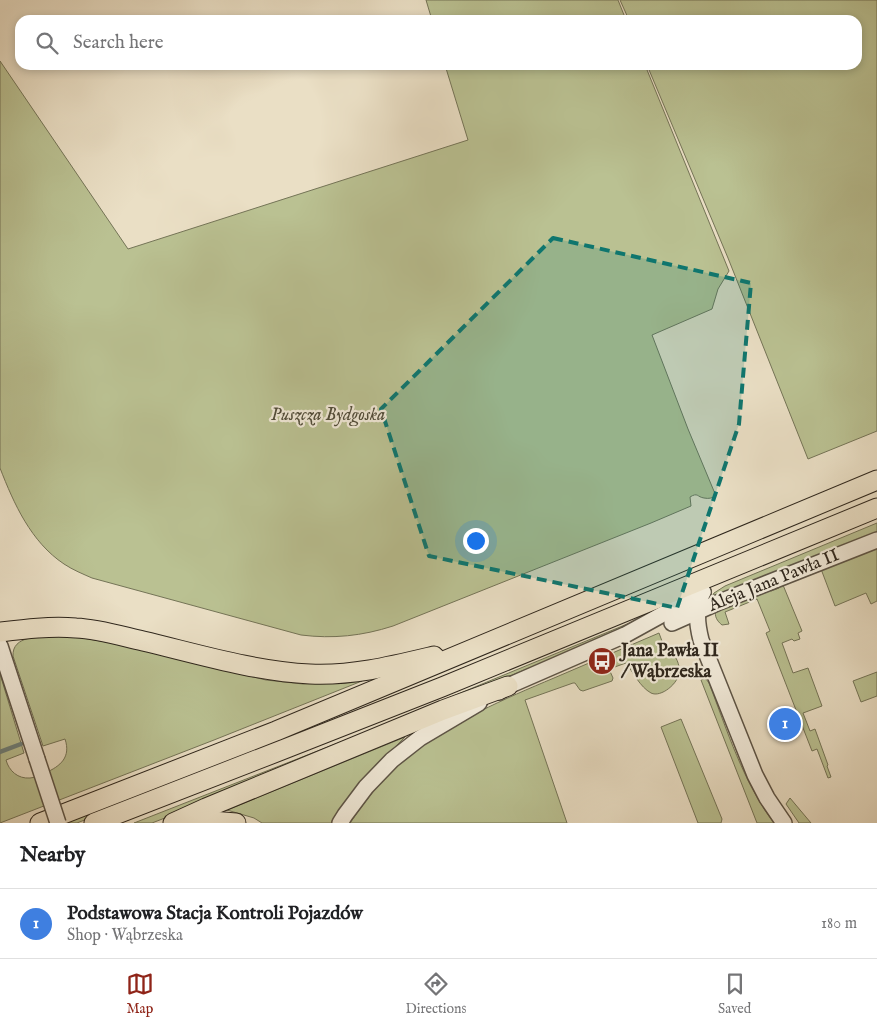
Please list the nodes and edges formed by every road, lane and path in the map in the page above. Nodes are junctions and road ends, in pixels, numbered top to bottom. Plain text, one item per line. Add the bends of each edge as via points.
1 (877, 480) edge
2 (877, 508) edge
3 (877, 540) edge
4 (751, 560) junction
5 (704, 592) junction
6 (697, 612) junction
7 (655, 620) junction
8 (672, 623) junction
9 (0, 632) edge
10 (701, 640) junction
11 (484, 645) junction
12 (0, 646) edge
13 (508, 686) junction
14 (40, 823) edge
15 (58, 823) edge
16 (94, 823) edge
17 (173, 823) edge
18 (197, 823) edge
19 (236, 823) edge
20 (340, 823) edge
21 (784, 823) edge

1 - 11 main road
2 - 4 main road, Aleja Jana Pawła II
3 - 6 street, Aleja Jana Pawła II
4 - 5 main road
4 - 16 main road via 433,690
5 - 6 street
5 - 7 street
6 - 8 street, Aleja Jana Pawła II
6 - 10 street
7 - 8 street
7 - 13 street
8 - 10 street via 688,628
9 - 11 main road via 77,628 248,666 309,674 354,673
10 - 21 street via 755,775
11 - 14 main road
12 - 15 street, bridge
13 - 17 main road
13 - 20 street via 420,738 392,760 366,787
18 - 19 main road

